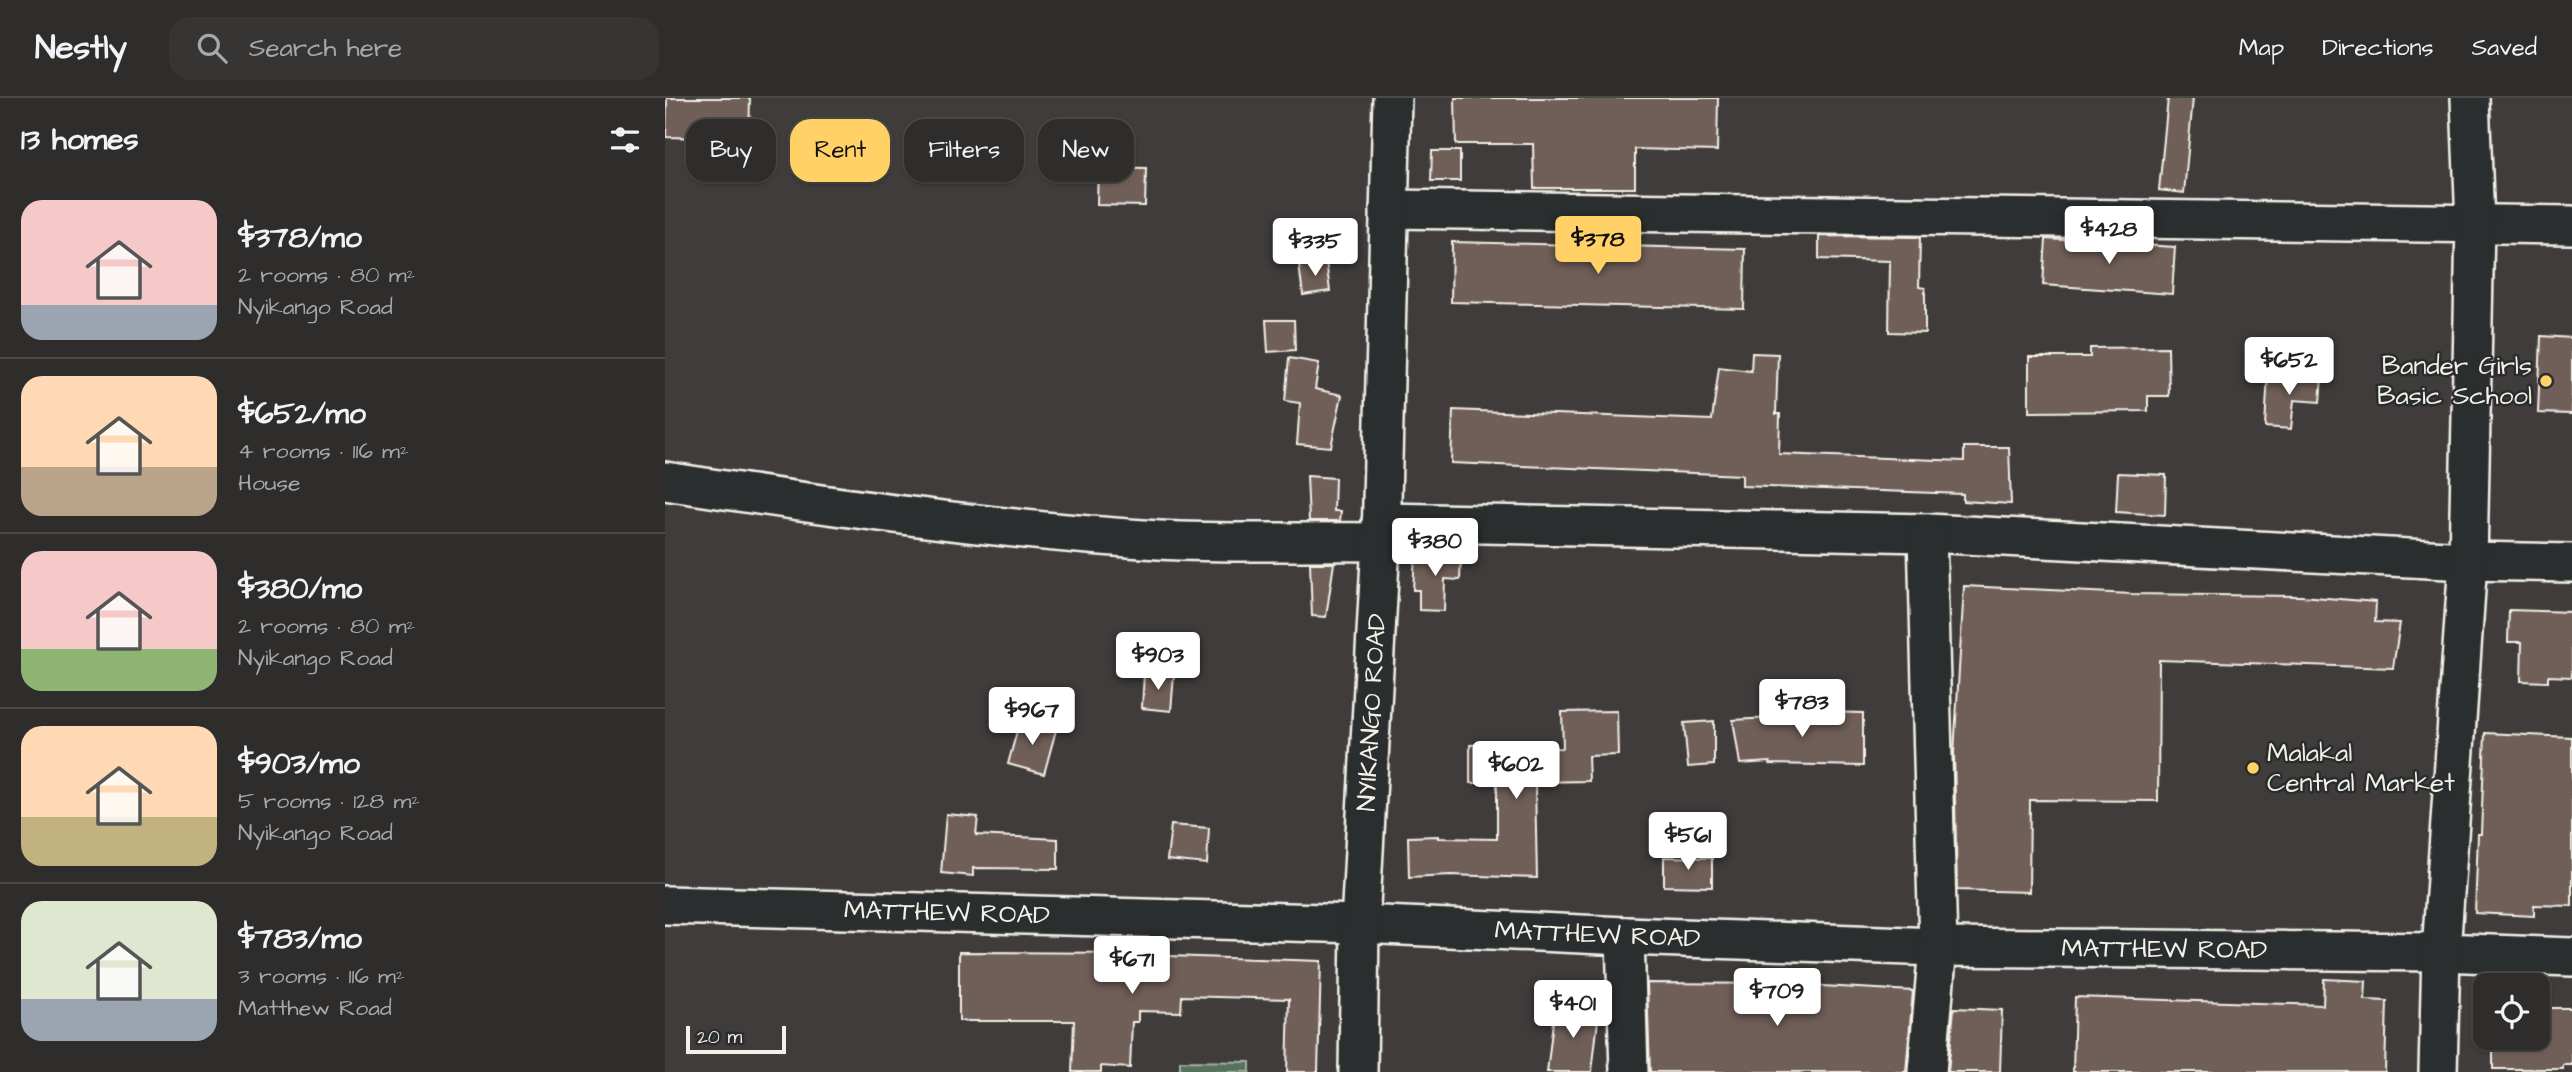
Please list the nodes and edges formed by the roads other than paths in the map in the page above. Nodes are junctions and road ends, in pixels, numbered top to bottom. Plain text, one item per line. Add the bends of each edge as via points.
1 (1392, 98) edge
2 (2470, 98) edge
3 (1389, 209) junction
4 (2475, 224) junction
5 (2572, 225) edge
6 (665, 481) edge
7 (1381, 532) junction
8 (1927, 533) junction
9 (2468, 561) junction
10 (2572, 563) edge
11 (665, 905) edge
12 (1360, 924) junction
13 (1625, 936) junction
14 (1938, 947) junction
15 (2441, 952) junction
16 (2572, 957) edge
17 (1357, 1072) edge
18 (1629, 1072) edge
19 (1927, 1072) edge
20 (2438, 1072) edge

1 - 3 street, NYIKANGO ROAD
2 - 4 street
3 - 4 street
3 - 7 street, NYIKANGO ROAD
4 - 5 street
4 - 9 street
6 - 7 street via 806,503 1161,540
7 - 8 street
7 - 12 street, NYIKANGO ROAD
8 - 9 street
8 - 14 street
9 - 10 street
9 - 15 street
11 - 12 street, MATTHEW ROAD
12 - 13 street, MATTHEW ROAD
12 - 17 street, NYIKANGO ROAD
13 - 14 street, MATTHEW ROAD
13 - 18 street
14 - 15 street, MATTHEW ROAD
14 - 19 street
15 - 16 street, MATTHEW ROAD
15 - 20 street

